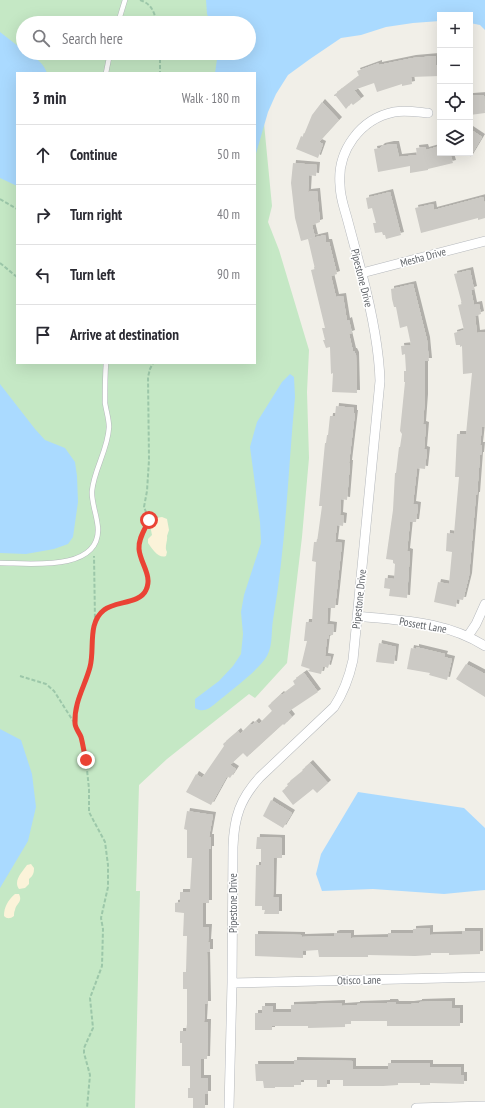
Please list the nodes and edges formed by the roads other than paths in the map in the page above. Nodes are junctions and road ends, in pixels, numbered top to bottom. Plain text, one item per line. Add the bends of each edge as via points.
1 (125, 0) edge
2 (120, 16) edge
3 (109, 60) edge
4 (106, 72) edge
5 (428, 113) dead end
6 (485, 241) edge
7 (362, 273) junction
8 (106, 364) edge
9 (0, 563) edge
10 (485, 604) edge
11 (357, 616) junction
12 (468, 636) junction
13 (485, 646) edge
14 (485, 977) edge
15 (232, 982) junction
16 (485, 1106) edge
17 (229, 1108) edge
18 (416, 1108) edge

1 - 2 lane
3 - 4 lane
5 - 7 street, Pipestone Drive via 395,112 372,120 354,137 342,159 341,197
6 - 7 street, Mesha Drive
7 - 11 street, Pipestone Drive via 375,328 380,381
8 - 9 lane via 109,426 106,448 94,479 92,493 98,531 94,547 74,560 64,562
10 - 12 street
11 - 12 street, Possett Lane via 433,624
11 - 15 street, Pipestone Drive via 353,660 343,694 334,708 251,787 238,814 233,829
12 - 13 street, Possett Lane
14 - 15 street, Otisco Lane
15 - 17 street, Pipestone Drive
16 - 18 street

